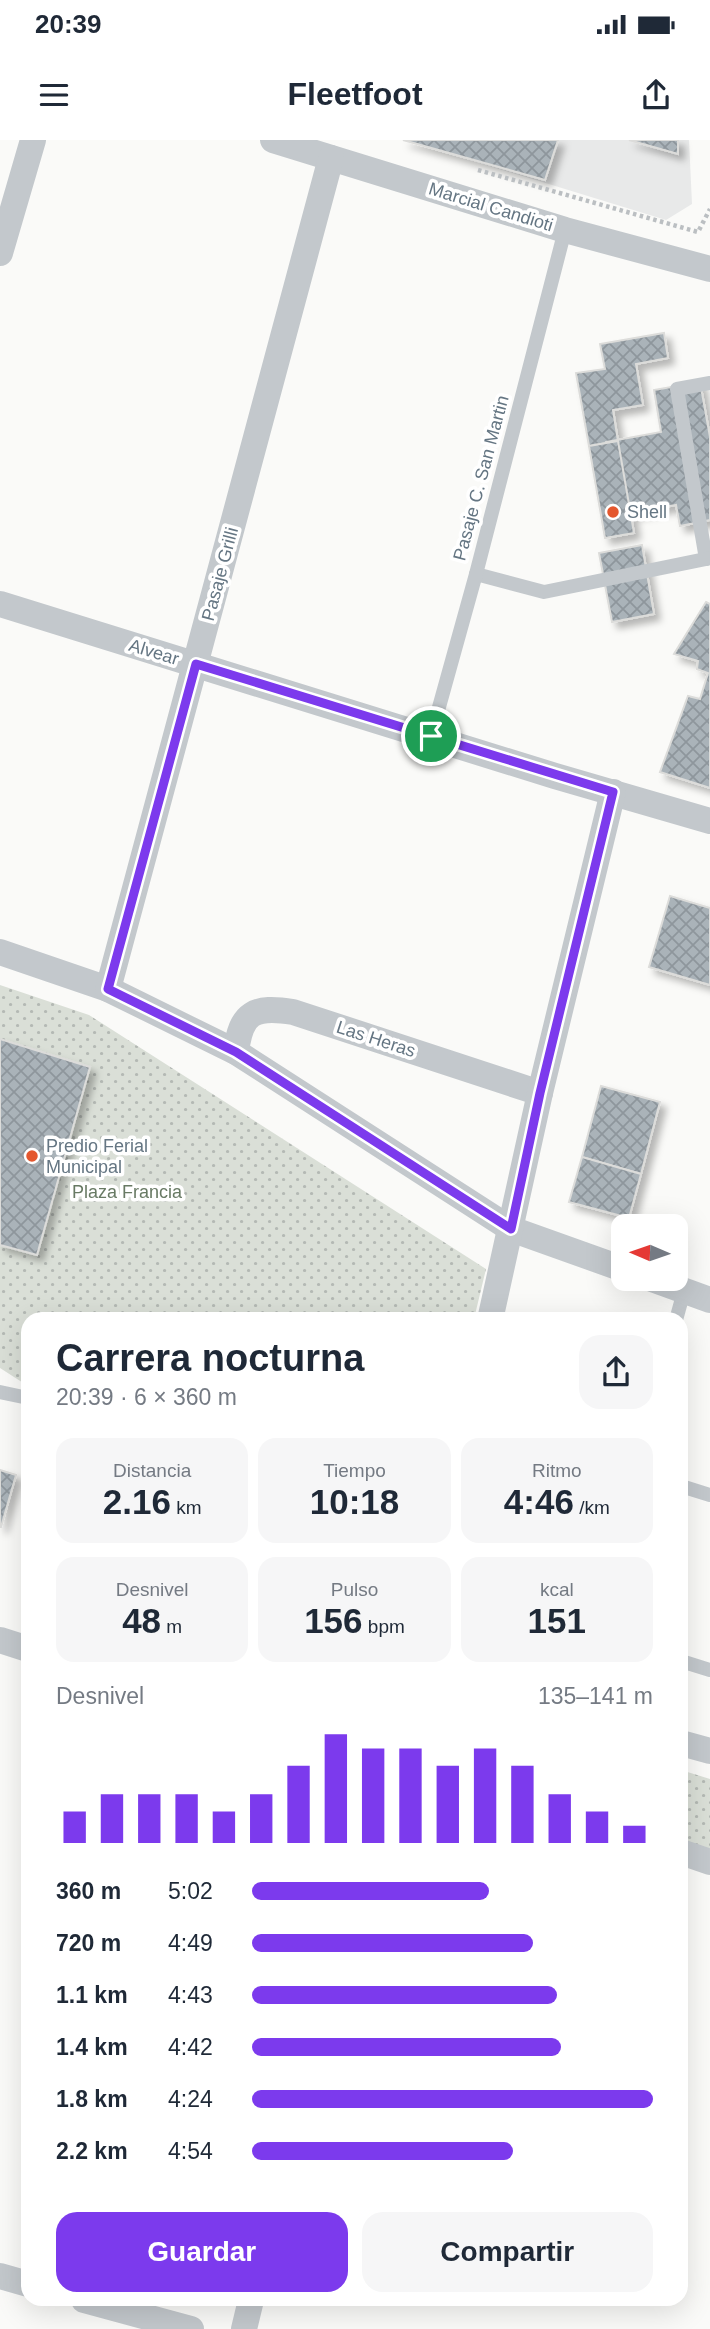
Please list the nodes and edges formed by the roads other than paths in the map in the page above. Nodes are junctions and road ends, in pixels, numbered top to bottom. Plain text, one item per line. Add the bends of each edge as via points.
1 (33, 140) edge
2 (273, 140) edge
3 (331, 158) junction
4 (565, 230) junction
5 (0, 253) edge
6 (710, 269) edge
7 (710, 383) edge
8 (708, 559) edge
9 (476, 574) junction
10 (0, 604) edge
11 (196, 664) junction
12 (431, 736) junction
13 (613, 792) junction
14 (710, 821) edge
15 (0, 952) edge
16 (108, 989) junction
17 (236, 1052) junction
18 (540, 1093) junction
19 (511, 1229) junction
20 (611, 1265) edge
21 (684, 1292) edge
22 (687, 1292) edge
23 (710, 1300) edge
24 (492, 1312) edge
25 (678, 1312) edge
26 (0, 1392) edge
27 (21, 1396) edge
28 (688, 1488) edge
29 (710, 1494) edge
30 (0, 1640) edge
31 (21, 1647) edge
32 (688, 1663) edge
33 (710, 1670) edge
34 (688, 1745) edge
35 (710, 1751) edge
36 (688, 1854) edge
37 (710, 1862) edge
38 (0, 2276) edge
39 (21, 2282) edge
40 (106, 2306) edge
41 (250, 2306) edge
42 (191, 2329) edge
43 (244, 2329) edge

1 - 5 street
2 - 3 street, Marcial Candioti
3 - 4 street, Marcial Candioti
3 - 11 street, Pasaje Grilli
4 - 6 street, Marcial Candioti
4 - 9 lane, Pasaje C. San Martin
7 - 8 lane via 677,389
8 - 9 lane via 544,592
9 - 12 lane, Pasaje C. San Martin
10 - 11 street, Alvear
11 - 12 street, Alvear
11 - 16 street, Pasaje Grilli
12 - 13 street, Alvear
13 - 14 street, Alvear
13 - 18 street
15 - 16 street
16 - 17 street
17 - 18 street, Las Heras via 246,1019 272,1009
17 - 19 street
18 - 19 street
19 - 20 street
19 - 24 street
21 - 25 lane
22 - 23 street
26 - 27 lane
28 - 29 lane
30 - 31 street
32 - 33 lane
34 - 35 street
36 - 37 street
38 - 39 street
40 - 42 street
41 - 43 street

